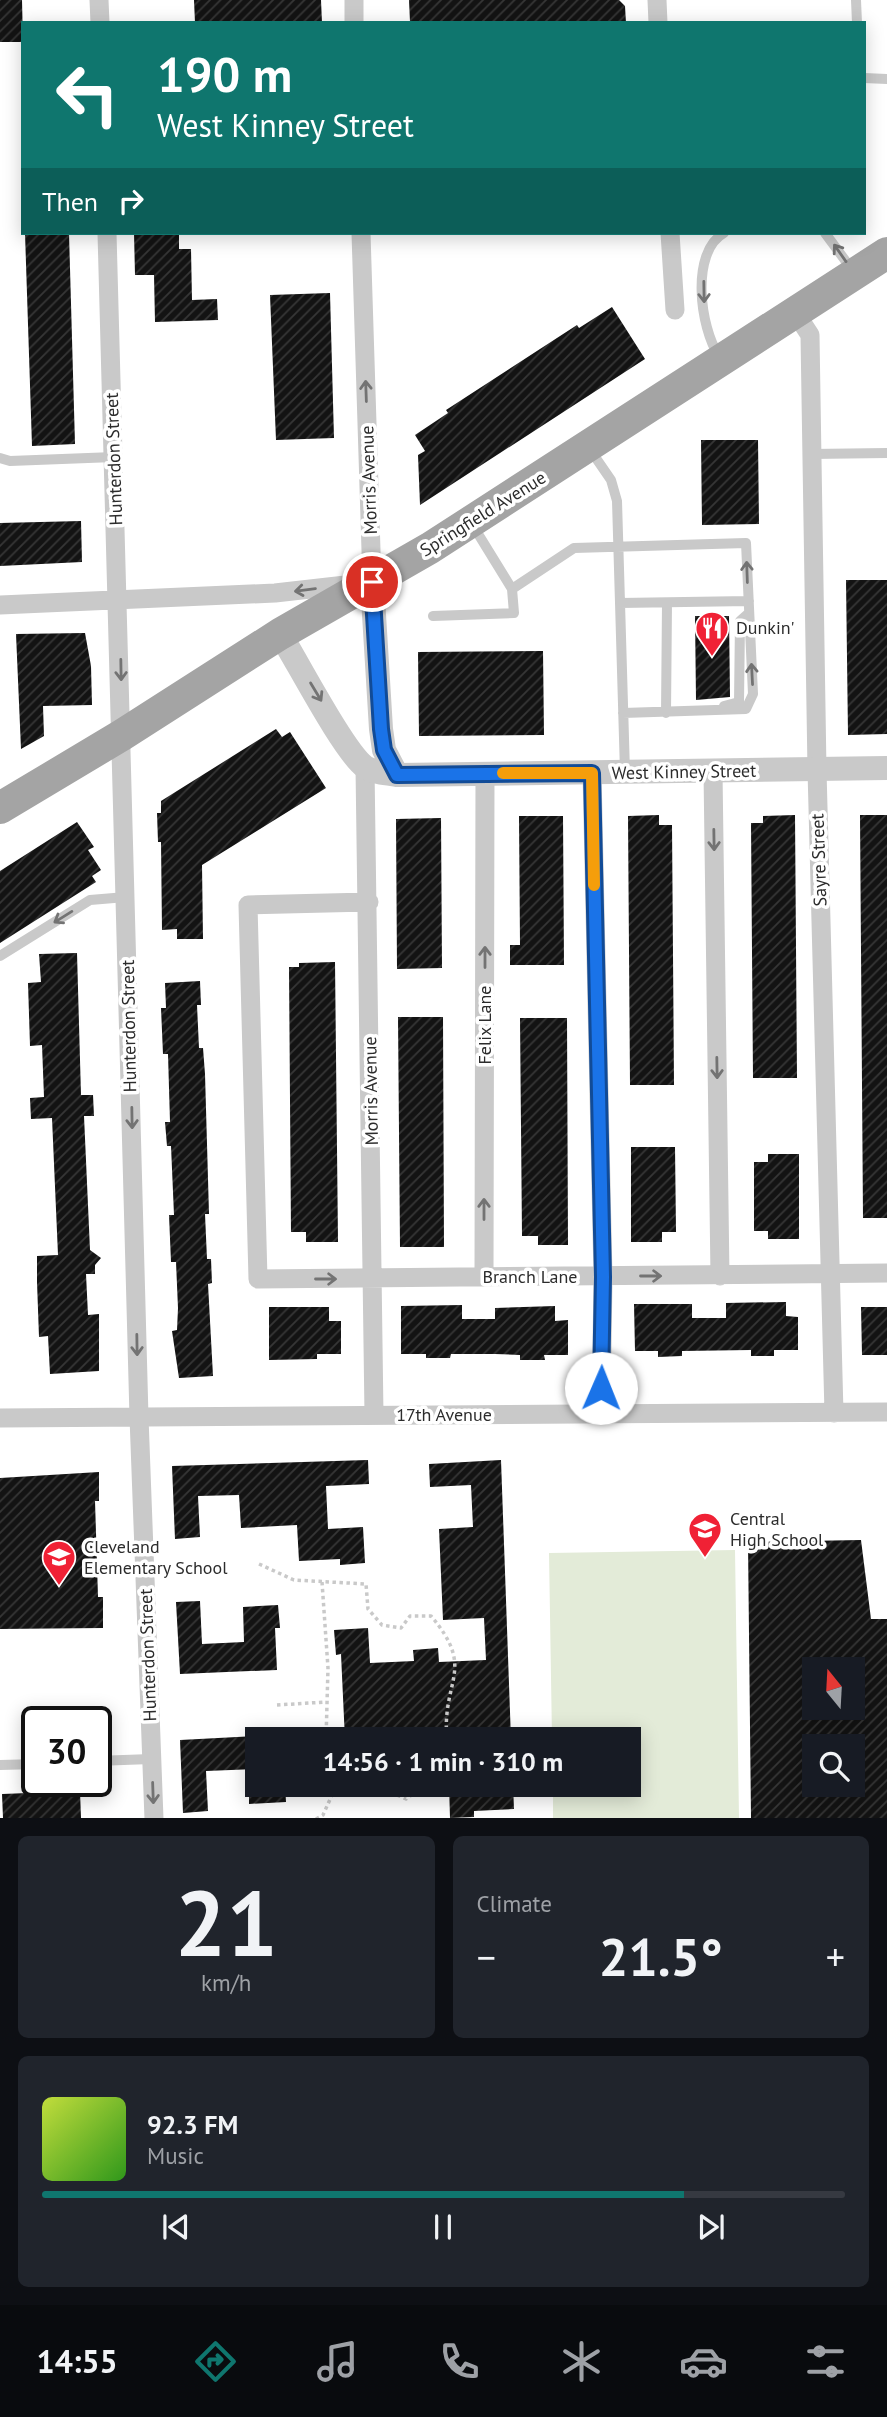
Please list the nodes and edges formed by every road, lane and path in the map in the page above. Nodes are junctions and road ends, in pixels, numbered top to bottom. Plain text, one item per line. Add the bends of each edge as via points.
1 (99, 0) edge
2 (354, 0) edge
3 (657, 0) edge
4 (856, 0) edge
5 (100, 21) edge
6 (355, 21) edge
7 (658, 21) edge
8 (857, 21) edge
9 (866, 78) edge
10 (887, 79) edge
11 (107, 235) edge
12 (361, 235) edge
13 (670, 235) edge
14 (721, 235) edge
15 (826, 235) edge
16 (887, 253) edge
17 (855, 274) junction
18 (675, 310) dead end
19 (795, 312) junction
20 (721, 360) junction
21 (588, 447) junction
22 (887, 453) edge
23 (811, 454) junction
24 (114, 457) junction
25 (0, 458) edge
26 (471, 522) junction
27 (618, 544) junction
28 (372, 582) junction
29 (512, 589) junction
30 (749, 601) junction
31 (119, 602) junction
32 (620, 603) junction
33 (667, 603) junction
34 (0, 605) edge
35 (433, 616) dead end
36 (279, 634) junction
37 (623, 713) junction
38 (666, 713) junction
39 (122, 735) junction
40 (365, 767) junction
41 (887, 768) edge
42 (817, 770) junction
43 (713, 772) junction
44 (485, 773) junction
45 (592, 773) junction
46 (625, 773) junction
47 (397, 775) junction
48 (0, 808) edge
49 (126, 897) junction
50 (369, 902) junction
51 (0, 956) edge
52 (887, 1273) edge
53 (832, 1275) junction
54 (720, 1276) junction
55 (484, 1277) junction
56 (603, 1277) junction
57 (373, 1278) junction
58 (887, 1412) edge
59 (834, 1413) junction
60 (374, 1415) junction
61 (601, 1415) junction
62 (139, 1417) junction
63 (0, 1418) edge
64 (259, 1564) dead end
65 (322, 1582) junction
66 (326, 1702) junction
67 (276, 1705) dead end
68 (327, 1727) edge
69 (446, 1727) edge
70 (152, 1759) junction
71 (112, 1760) edge
72 (21, 1764) edge
73 (0, 1765) edge
74 (331, 1797) edge
75 (154, 1818) edge
76 (316, 1818) edge

1 - 5 street
2 - 6 street
3 - 7 street
4 - 8 lane
9 - 10 lane
11 - 24 street, Hunterdon Street
28 -> 12 street, Morris Avenue
13 - 18 street
14 -> 20 lane via 711,242 703,264 705,329
17 -> 15 lane
16 - 17 main road, Springfield Avenue
17 - 19 main road, Springfield Avenue
19 - 20 main road, Springfield Avenue
19 - 23 street, Sayre Street via 810,335
20 - 21 main road, Springfield Avenue
21 - 26 main road, Springfield Avenue
21 - 27 lane via 611,480 617,501
22 - 23 lane
23 - 42 street, Sayre Street
24 - 25 lane
24 - 31 street, Hunterdon Street
26 - 28 main road, Springfield Avenue
26 - 29 lane
27 - 29 lane via 574,548
30 -> 27 lane via 746,543
27 - 32 lane
28 -> 31 street
28 - 36 main road, Springfield Avenue
28 - 47 street, Morris Avenue via 381,729 384,750
29 - 35 lane via 514,613
30 - 33 lane
38 -> 30 lane via 738,711 750,703
31 - 34 street
31 -> 39 street, Hunterdon Street
32 - 33 lane
32 - 37 lane
33 - 38 lane
36 - 39 main road, Springfield Avenue
36 -> 40 street
37 - 38 lane
37 - 46 lane
39 - 48 main road, Springfield Avenue
39 - 49 street, Hunterdon Street
40 - 47 street
40 - 50 street, Morris Avenue
41 - 42 street, West Kinney Street
42 - 43 street, West Kinney Street
42 - 53 street, Sayre Street
43 - 46 street, West Kinney Street
43 -> 54 street
44 - 45 street, West Kinney Street
44 - 47 street, West Kinney Street
55 -> 44 street, Felix Lane
45 - 46 street, West Kinney Street
45 - 56 street
49 -> 51 lane via 90,900
49 -> 62 street, Hunterdon Street
50 - 57 street, Morris Avenue
50 -> 57 street, Branch Lane via 248,905 258,1279
52 - 53 street, Branch Lane
53 - 54 street, Branch Lane
53 - 59 street, Sayre Street
56 -> 54 street, Branch Lane
55 - 56 street, Branch Lane
55 - 57 street, Branch Lane
56 - 61 street
57 - 60 street, Morris Avenue
58 - 59 street, 17th Avenue
59 - 61 street, 17th Avenue
60 - 61 street, 17th Avenue
60 - 62 street, 17th Avenue
62 - 63 street, 17th Avenue
62 - 70 street, Hunterdon Street
64 - 65 path via 294,1580
65 - 66 path
65 - 69 path via 366,1584 368,1609 382,1625 401,1628 410,1616 431,1616 451,1639 457,1665 444,1713
66 - 67 path
66 - 68 path
70 - 71 lane
70 -> 75 street, Hunterdon Street
72 - 73 lane
74 - 76 path via 323,1815

